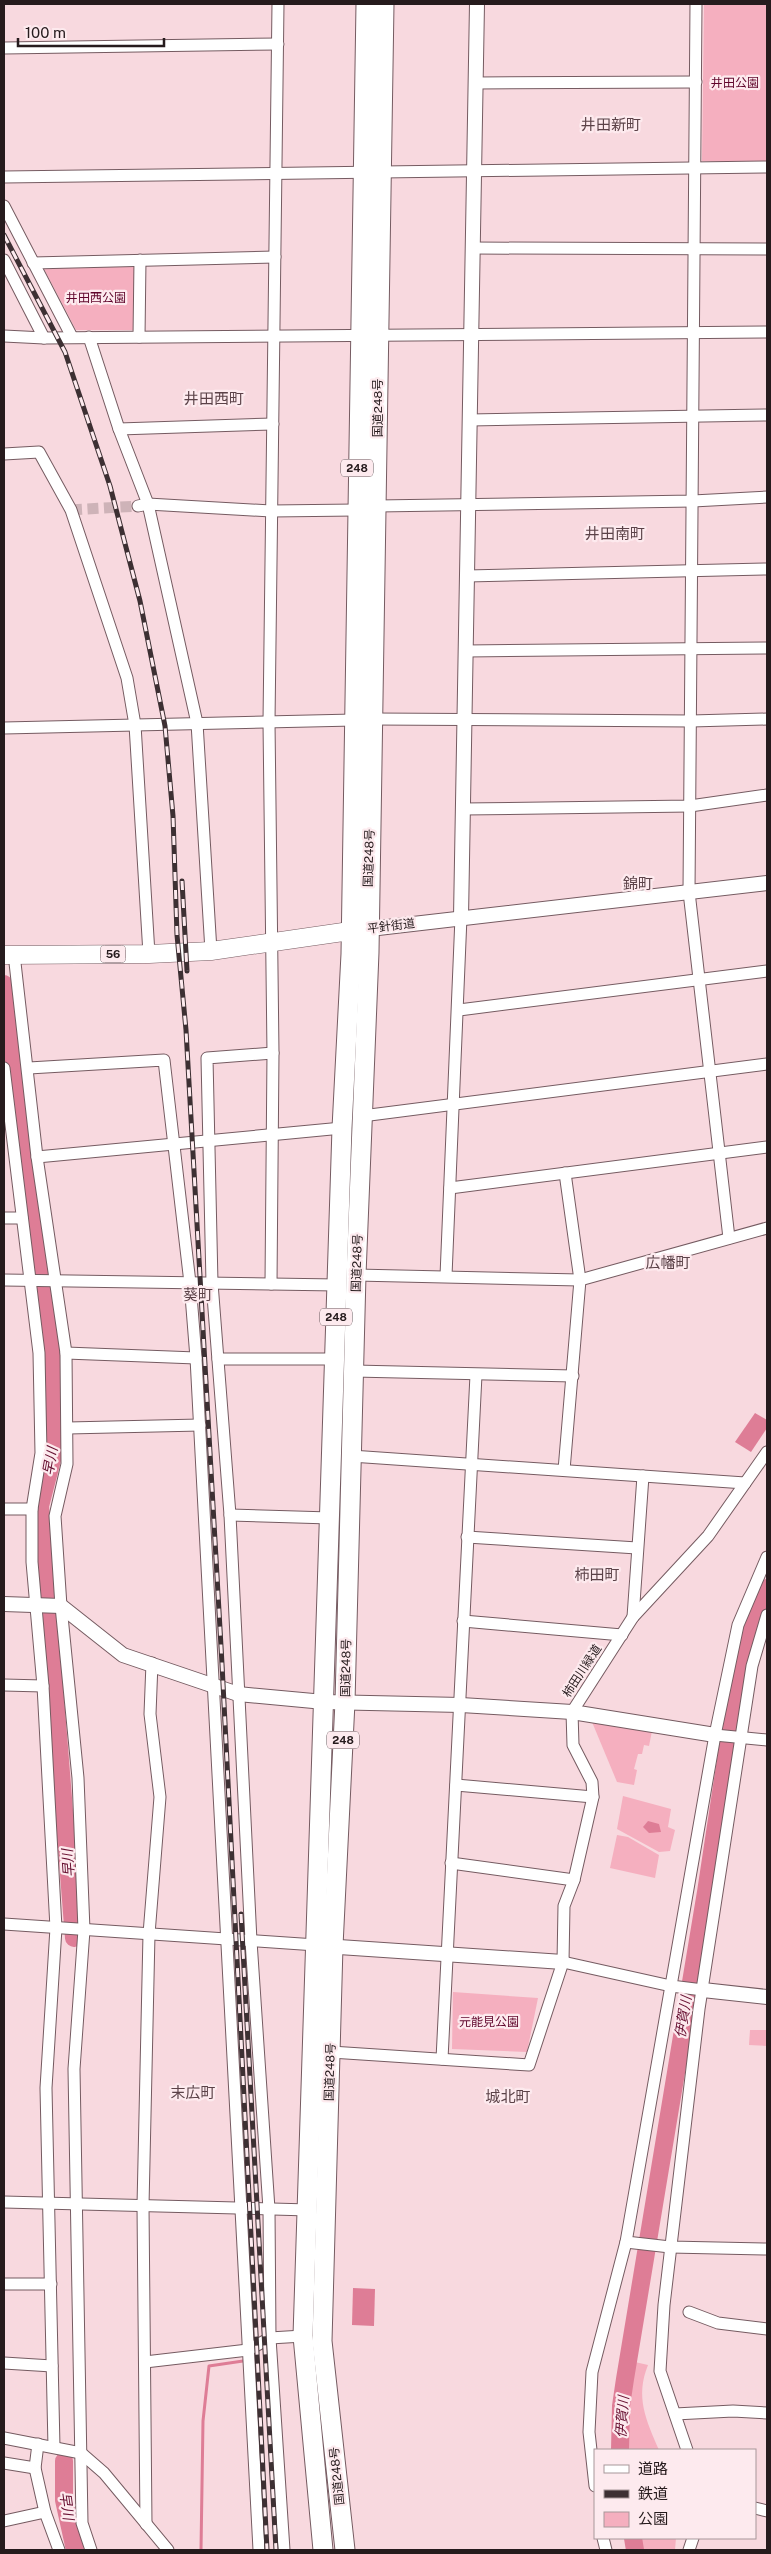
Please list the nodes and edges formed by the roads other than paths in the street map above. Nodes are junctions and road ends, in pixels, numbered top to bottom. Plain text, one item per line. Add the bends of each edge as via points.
1 (278, 4) edge
2 (366, 4) edge
3 (384, 4) edge
4 (477, 4) edge
5 (696, 4) edge
6 (278, 44) junction
7 (4, 48) edge
8 (696, 82) junction
9 (476, 83) junction
10 (767, 166) edge
11 (696, 168) junction
12 (474, 171) junction
13 (362, 172) junction
14 (381, 172) junction
15 (276, 174) junction
16 (4, 177) edge
17 (4, 206) edge
18 (473, 248) junction
19 (695, 248) junction
20 (767, 249) edge
21 (275, 257) junction
22 (4, 260) edge
23 (140, 260) junction
24 (33, 263) junction
25 (695, 332) junction
26 (767, 332) edge
27 (471, 334) junction
28 (370, 335) junction
29 (4, 336) edge
30 (139, 336) junction
31 (274, 336) junction
32 (72, 337) junction
33 (89, 337) junction
34 (44, 338) junction
35 (767, 415) edge
36 (694, 416) junction
37 (470, 420) junction
38 (273, 424) junction
39 (119, 429) junction
40 (4, 454) edge
41 (767, 497) edge
42 (693, 501) junction
43 (468, 504) junction
44 (143, 505) junction
45 (377, 506) junction
46 (356, 510) junction
47 (272, 511) junction
48 (767, 570) edge
49 (692, 571) junction
50 (467, 576) junction
51 (767, 648) edge
52 (692, 649) junction
53 (466, 651) junction
54 (373, 719) junction
55 (465, 719) junction
56 (767, 719) edge
57 (354, 720) junction
58 (691, 721) junction
59 (268, 722) junction
60 (197, 723) junction
61 (136, 725) junction
62 (4, 728) edge
63 (767, 795) edge
64 (690, 806) junction
65 (463, 809) junction
66 (767, 883) edge
67 (689, 892) junction
68 (461, 917) junction
69 (359, 931) junction
70 (271, 942) junction
71 (211, 951) junction
72 (9, 954) edge
73 (149, 954) junction
74 (767, 970) edge
75 (699, 979) junction
76 (459, 1010) junction
77 (274, 1054) junction
78 (767, 1064) edge
79 (28, 1068) junction
80 (710, 1072) junction
81 (4, 1075) edge
82 (454, 1106) junction
83 (6, 1110) edge
84 (362, 1116) junction
85 (342, 1128) junction
86 (273, 1135) junction
87 (211, 1140) junction
88 (173, 1144) junction
89 (767, 1147) edge
90 (719, 1153) junction
91 (37, 1157) junction
92 (4, 1167) edge
93 (16, 1167) junction
94 (565, 1173) junction
95 (450, 1188) junction
96 (4, 1218) edge
97 (22, 1218) junction
98 (767, 1228) edge
99 (729, 1238) junction
100 (356, 1275) junction
101 (446, 1276) junction
102 (4, 1280) edge
103 (580, 1280) junction
104 (29, 1281) junction
105 (55, 1281) junction
106 (190, 1283) junction
107 (212, 1283) junction
108 (271, 1284) junction
109 (337, 1285) junction
110 (66, 1354) junction
111 (196, 1358) junction
112 (218, 1359) junction
113 (335, 1359) junction
114 (354, 1371) junction
115 (476, 1375) junction
116 (573, 1376) junction
117 (200, 1425) junction
118 (68, 1428) junction
119 (767, 1452) edge
120 (351, 1456) junction
121 (471, 1463) junction
122 (564, 1470) junction
123 (643, 1476) junction
124 (745, 1483) junction
125 (4, 1509) edge
126 (32, 1509) junction
127 (230, 1515) junction
128 (330, 1518) junction
129 (467, 1537) junction
130 (637, 1548) junction
131 (767, 1557) edge
132 (4, 1604) edge
133 (36, 1604) junction
134 (61, 1606) junction
135 (767, 1615) edge
136 (633, 1617) junction
137 (464, 1621) junction
138 (622, 1635) junction
139 (152, 1663) junction
140 (214, 1684) junction
141 (4, 1685) edge
142 (43, 1686) junction
143 (238, 1694) junction
144 (324, 1702) junction
145 (345, 1702) junction
146 (461, 1705) junction
147 (572, 1712) junction
148 (715, 1735) junction
149 (742, 1738) junction
150 (767, 1740) edge
151 (456, 1785) junction
152 (593, 1797) junction
153 (450, 1863) junction
154 (574, 1880) junction
155 (4, 1924) edge
156 (56, 1928) junction
157 (84, 1930) junction
158 (149, 1934) junction
159 (226, 1939) junction
160 (251, 1941) junction
161 (324, 1946) junction
162 (445, 1954) junction
163 (563, 1962) junction
164 (674, 1986) junction
165 (703, 1990) junction
166 (767, 1997) edge
167 (331, 2052) junction
168 (442, 2059) junction
169 (4, 2202) edge
170 (49, 2204) junction
171 (76, 2204) junction
172 (143, 2206) junction
173 (242, 2208) junction
174 (269, 2209) junction
175 (309, 2210) junction
176 (626, 2242) junction
177 (670, 2247) junction
178 (767, 2249) edge
179 (4, 2284) edge
180 (51, 2284) junction
181 (689, 2312) dead end
182 (767, 2329) edge
183 (303, 2336) junction
184 (270, 2338) junction
185 (248, 2350) junction
186 (145, 2362) junction
187 (4, 2363) edge
188 (52, 2366) junction
189 (767, 2413) edge
190 (675, 2414) junction
191 (4, 2438) edge
192 (38, 2444) junction
193 (54, 2447) junction
194 (687, 2449) edge
195 (81, 2453) junction
196 (4, 2463) edge
197 (35, 2468) junction
198 (594, 2477) edge
199 (45, 2512) junction
200 (4, 2521) edge
201 (146, 2524) junction
202 (59, 2550) edge
203 (91, 2550) edge
204 (168, 2550) edge
205 (259, 2550) edge
206 (284, 2550) edge
207 (323, 2550) edge
208 (345, 2550) edge

1 - 6 street
2 - 13 highway, 国道248号 / 248
3 - 14 highway, 国道248号 / 248
4 - 9 street
5 - 8 street
6 - 7 street
6 - 15 street
8 - 9 street
8 - 11 street
9 - 12 street
10 - 11 street
11 - 12 street
11 - 19 street
12 - 14 street
12 - 18 street
13 - 14 street
13 - 15 street
13 - 28 highway, 国道248号 / 248
14 - 28 highway, 国道248号 / 248
15 - 16 street
15 - 21 street
17 - 24 street
18 - 19 street
18 - 27 street
19 - 20 street
19 - 25 street
21 - 23 street
21 - 31 street
22 - 34 street
23 - 24 street
23 - 30 street
24 - 32 street
25 - 26 street
25 - 27 street
25 - 36 street
27 - 28 street
27 - 37 street
28 - 31 street
28 - 45 highway, 国道248号 / 248
28 - 46 highway, 国道248号 / 248
29 - 34 street
30 - 31 street
30 - 33 street
31 - 38 street
32 - 33 street
32 - 34 street
33 - 39 street
35 - 36 street
36 - 37 street
36 - 42 street
37 - 43 street
38 - 39 street
38 - 47 street
39 - 44 street
40 - 61 street via 39,452 71,510 124,670
41 - 42 street
42 - 43 street
42 - 49 street
43 - 45 street
43 - 50 street
44 - 47 street
44 - 60 street
45 - 54 highway, 国道248号 / 248
46 - 47 street
46 - 57 highway, 国道248号 / 248
47 - 59 street
48 - 49 street
49 - 50 street
49 - 52 street
50 - 53 street
51 - 52 street
52 - 53 street
52 - 58 street
53 - 55 street
54 - 55 street
54 - 69 highway, 国道248号 / 248
55 - 58 street
55 - 65 street
56 - 58 street
57 - 59 street
57 - 69 highway, 国道248号 / 248
58 - 64 street
59 - 60 street
59 - 70 street
60 - 61 street
60 - 71 street
61 - 62 street
61 - 73 street
63 - 64 street
64 - 65 street
64 - 67 street
65 - 68 street
66 - 67 street, 平針街道
67 - 68 street, 平針街道
67 - 75 street
68 - 69 street, 平針街道
68 - 76 street
69 - 70 main road, 平針街道 / 56
69 - 84 highway, 国道248号 / 248
69 - 85 highway, 国道248号 / 248
70 - 71 main road, 平針街道 / 56
70 - 77 street
71 - 73 main road, 平針街道 / 56
72 - 73 main road, 平針街道 / 56
72 - 79 street
74 - 75 street
75 - 76 street
75 - 80 street
76 - 82 street
77 - 86 street
77 - 87 street via 207,1058
78 - 80 street
79 - 88 street via 164,1060
79 - 91 street
80 - 82 street
80 - 90 street
81 - 83 street
82 - 84 street
82 - 95 street
83 - 93 street
84 - 100 highway, 国道248号 / 248
85 - 86 street
85 - 109 highway, 国道248号 / 248
86 - 87 street
86 - 108 street
87 - 88 street
87 - 107 street
88 - 91 street
88 - 106 street
89 - 90 street
90 - 94 street
90 - 99 street
91 - 105 street
92 - 93 street
93 - 97 street
94 - 95 street
94 - 103 street
95 - 101 street
96 - 97 street
97 - 104 street
98 - 99 street
99 - 103 street
100 - 101 street
100 - 114 highway, 国道248号 / 248
101 - 103 street
102 - 104 street
103 - 116 street
104 - 105 street
104 - 126 street via 39,1353 41,1453
105 - 106 street
105 - 110 street
106 - 107 street
106 - 111 street
107 - 108 street
107 - 112 street
108 - 109 street
109 - 113 highway, 国道248号 / 248
110 - 111 street
110 - 118 street
111 - 117 street
112 - 113 street
112 - 127 street
113 - 128 highway, 国道248号 / 248
114 - 115 street
114 - 120 highway, 国道248号 / 248
115 - 116 street
115 - 121 street
116 - 122 street
117 - 118 street
117 - 140 street
118 - 134 street via 67,1464 56,1516
119 - 124 street, 柿田川緑道
120 - 121 street
120 - 145 highway, 国道248号 / 248
121 - 122 street
121 - 129 street
122 - 123 street
123 - 124 street
123 - 130 street
124 - 136 street, 柿田川緑道 via 708,1536
125 - 126 street
126 - 133 street
127 - 128 street
127 - 143 street
128 - 144 highway, 国道248号 / 248
129 - 130 street
129 - 137 street
130 - 136 street
131 - 148 street via 738,1626
132 - 133 street
133 - 134 street
133 - 142 street
134 - 139 street via 124,1655
134 - 157 street via 78,1778
135 - 149 street via 752,1666
136 - 138 street, 柿田川緑道
137 - 138 street
137 - 146 street
138 - 147 street, 柿田川緑道
139 - 140 street
139 - 158 street via 150,1714 160,1797
140 - 143 street
140 - 159 street
141 - 142 street
142 - 156 street
143 - 144 street
143 - 160 street
144 - 145 street
144 - 161 highway, 国道248号 / 248
145 - 146 street
145 - 161 highway, 国道248号 / 248
146 - 147 street
146 - 151 street
147 - 148 street
147 - 152 street, 柿田川緑道 via 573,1745 592,1782
148 - 149 street
148 - 164 street
149 - 150 street
149 - 165 street
151 - 152 street
151 - 153 street
152 - 154 street, 柿田川緑道
153 - 154 street
153 - 162 street
154 - 163 street, 柿田川緑道 via 564,1906
155 - 156 street
156 - 157 street
156 - 170 street via 46,2088
157 - 158 street
157 - 171 street via 74,2069
158 - 159 street
158 - 172 street
159 - 160 street
159 - 173 street
160 - 161 street
160 - 174 street
161 - 162 street
161 - 167 highway, 国道248号 / 248
161 - 175 highway, 国道248号 / 248
162 - 163 street
162 - 168 street
163 - 164 street
163 - 168 street, 柿田川緑道 via 529,2065
164 - 165 street
164 - 176 street
165 - 166 street
165 - 177 street
167 - 168 street
167 - 208 highway, 国道248号 / 248 via 322,2341
169 - 170 street
170 - 171 street
170 - 180 street
171 - 172 street
171 - 195 street
172 - 173 street
172 - 186 street
173 - 174 street
173 - 185 street
174 - 175 street
174 - 184 street
175 - 183 highway, 国道248号 / 248
176 - 177 street
176 - 198 street via 592,2372 589,2432
177 - 178 street
177 - 190 street via 660,2371
179 - 180 street
180 - 188 street
181 - 182 street via 718,2323
183 - 184 street
183 - 207 highway, 国道248号 / 248
184 - 185 street
184 - 206 street
185 - 186 street
185 - 205 street
186 - 201 street
187 - 188 street
188 - 193 street
189 - 190 street via 717,2411
190 - 194 street
191 - 192 street
192 - 193 street
192 - 197 street
193 - 195 street
195 - 201 street via 104,2473
195 - 203 street via 82,2523
196 - 197 street
197 - 199 street
199 - 200 street
199 - 202 street
201 - 204 street

